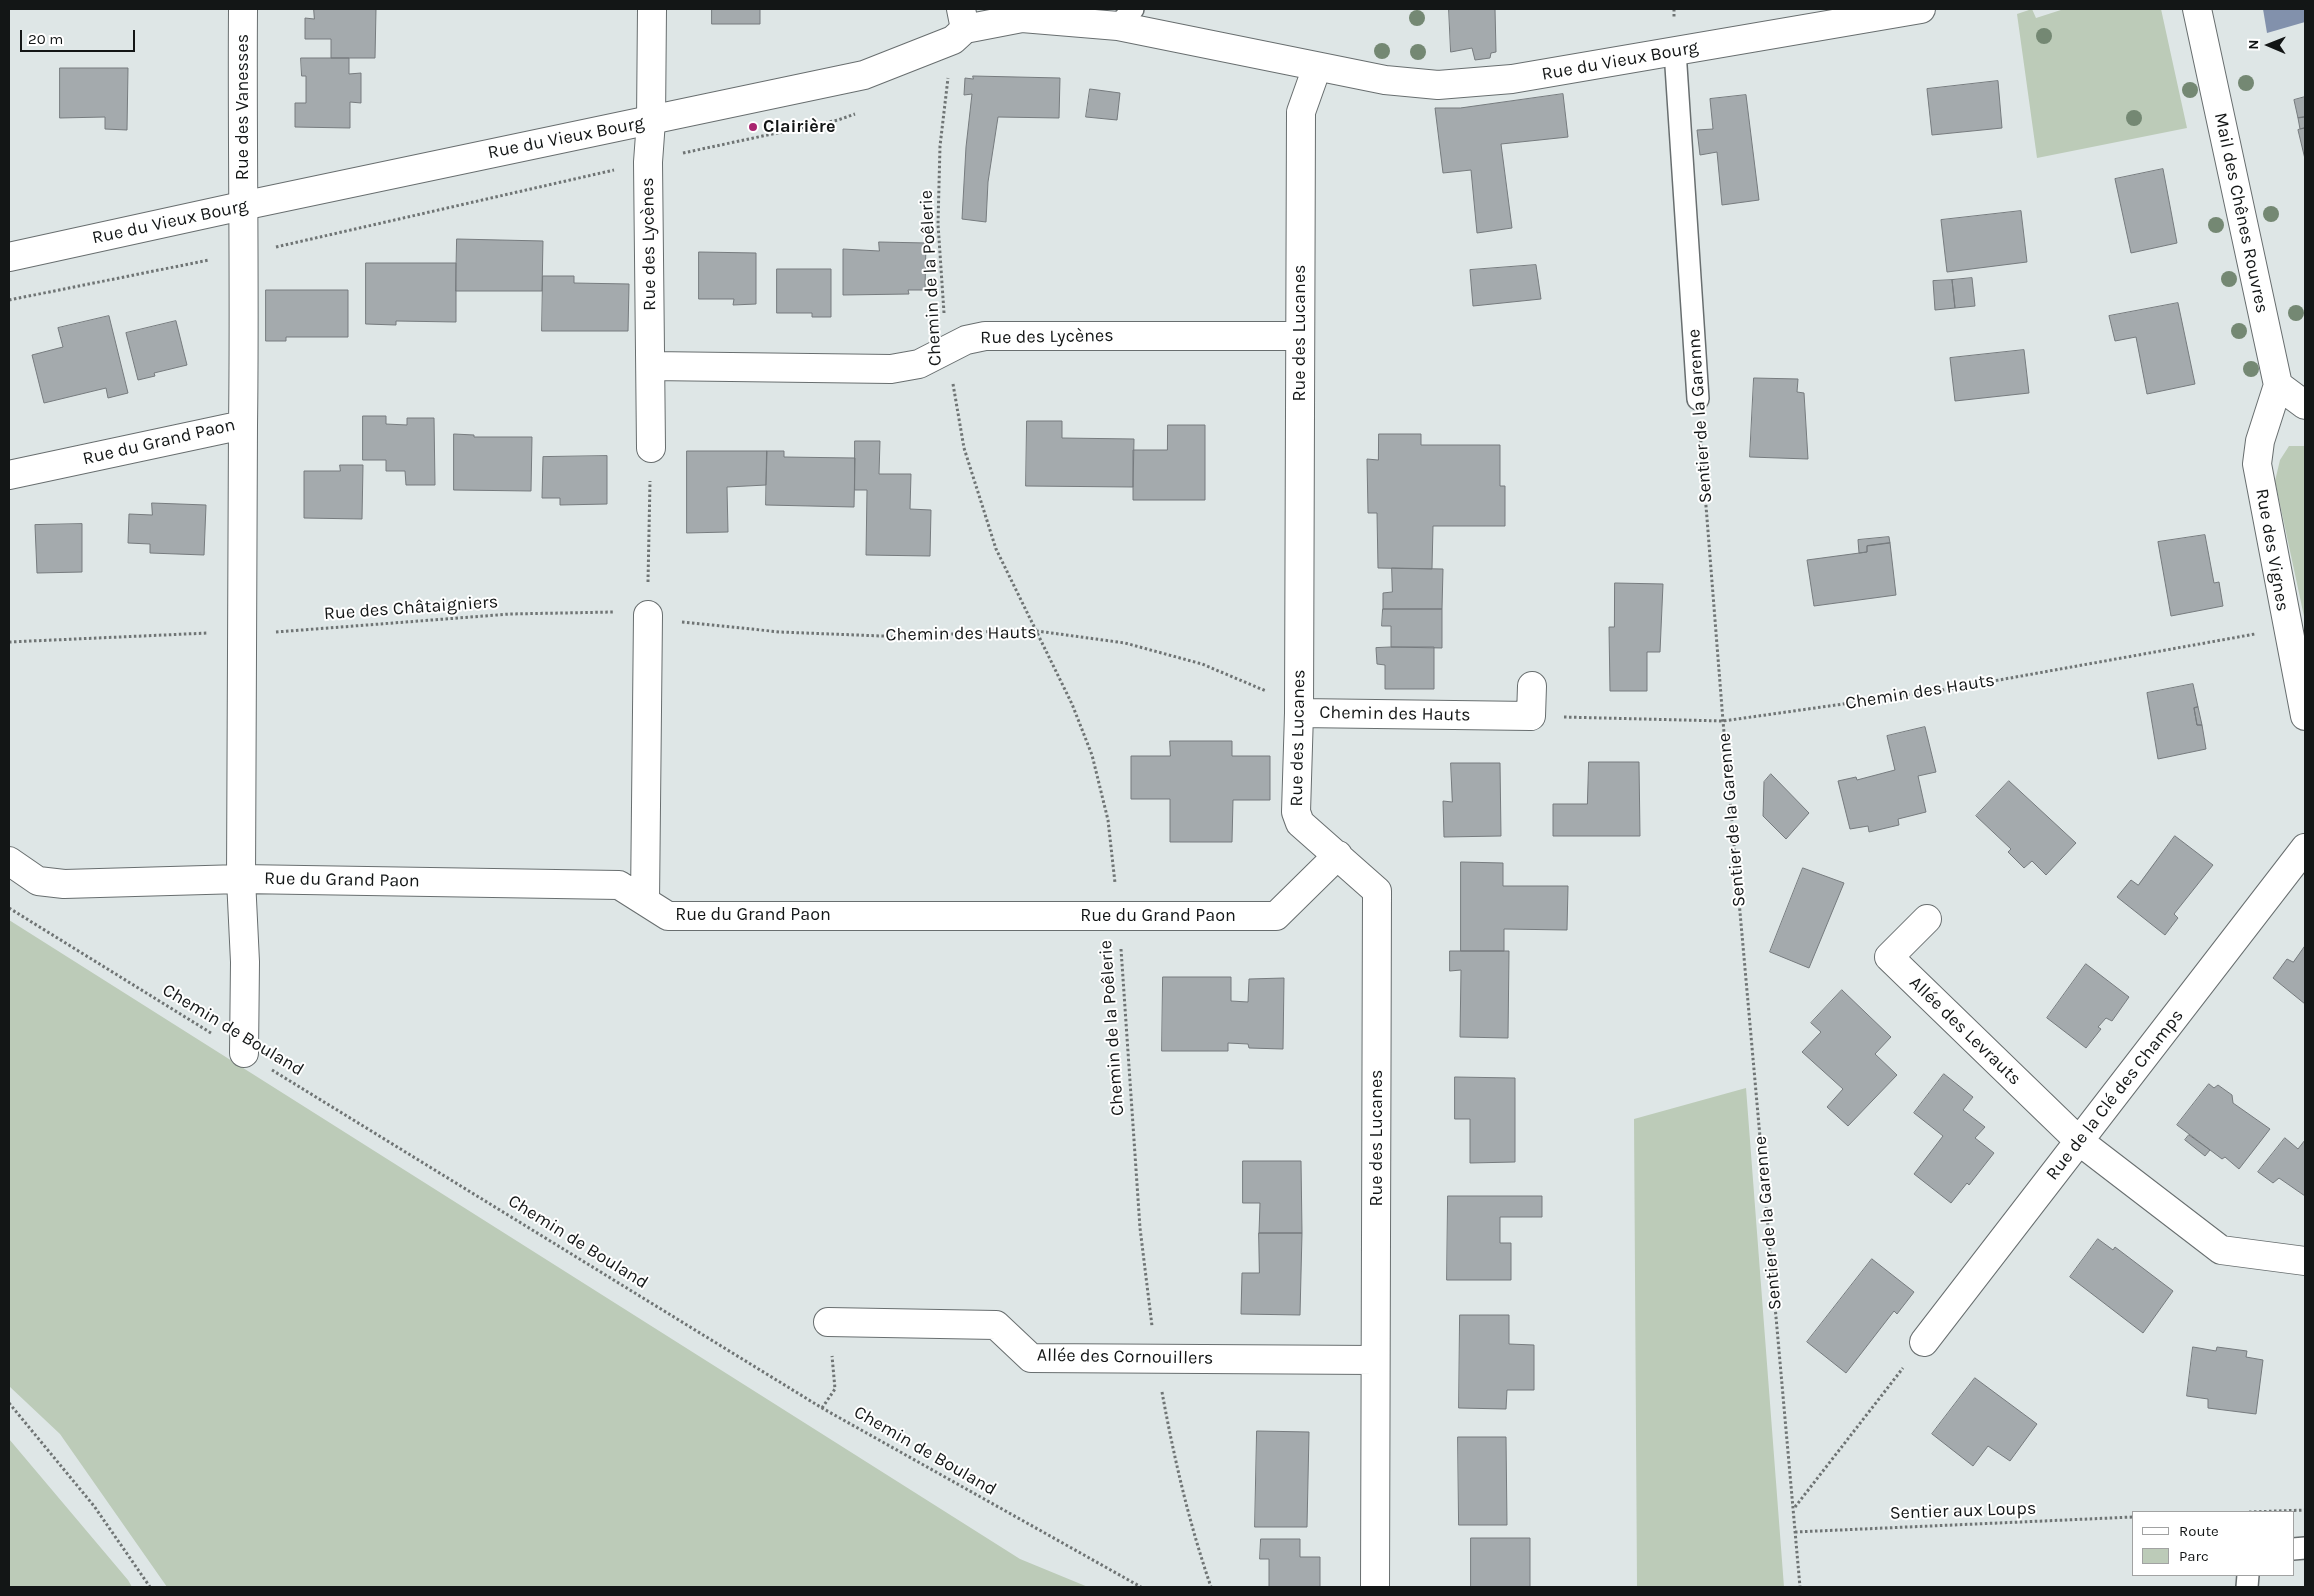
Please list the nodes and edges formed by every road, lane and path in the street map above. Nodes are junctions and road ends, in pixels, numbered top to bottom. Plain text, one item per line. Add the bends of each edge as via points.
1 (243, 9) edge
2 (652, 9) edge
3 (1920, 9) edge
4 (2198, 9) edge
5 (1126, 18) edge
6 (960, 26) edge
7 (1675, 51) junction
8 (1318, 67) junction
9 (863, 111) dead end
10 (651, 121) junction
11 (648, 162) junction
12 (242, 206) junction
13 (244, 253) junction
14 (9, 257) edge
15 (9, 300) edge
16 (1299, 336) junction
17 (946, 350) junction
18 (651, 366) junction
19 (2278, 385) junction
20 (1698, 399) joint
21 (2305, 405) edge
22 (243, 425) junction
23 (651, 448) joint
24 (9, 475) edge
25 (648, 615) junction
26 (2287, 628) junction
27 (1037, 632) junction
28 (242, 635) junction
29 (9, 642) edge
30 (1532, 686) dead end
31 (1298, 713) junction
32 (1531, 716) junction
33 (2305, 716) edge
34 (1723, 722) junction
35 (2305, 848) edge
36 (1338, 855) junction
37 (9, 861) edge
38 (241, 879) junction
39 (644, 901) junction
40 (9, 908) edge
41 (1118, 916) junction
42 (1926, 919) dead end
43 (244, 1053) junction
44 (2079, 1141) junction
45 (2305, 1261) edge
46 (828, 1322) joint
47 (1924, 1342) joint
48 (1156, 1358) junction
49 (1375, 1360) junction
50 (9, 1403) edge
51 (822, 1408) junction
52 (1794, 1508) junction
53 (2305, 1510) edge
54 (2278, 1511) edge
55 (2132, 1517) edge
56 (1795, 1532) junction
57 (150, 1587) edge
58 (1142, 1587) edge
59 (1211, 1587) edge
60 (1375, 1587) edge
61 (1800, 1587) edge

1 - 12 street, Rue des Vanesses
2 - 10 street, Rue des Lycènes
3 - 7 street, Rue du Vieux Bourg
4 - 19 street, Mail des Chênes Rouvres
5 - 6 street, Rue du Vieux Bourg via 1022,18
5 - 8 street, Rue du Vieux Bourg
6 - 10 street, Rue du Vieux Bourg via 864,74
6 - 17 path, Chemin de la Poêlerie via 940,146 938,224
7 - 8 street, Rue du Vieux Bourg via 1512,79 1438,85 1386,80
7 - 20 lane, Sentier de la Garenne
8 - 16 street, Rue des Lucanes via 1301,112
9 - 11 path via 838,120
10 - 11 street, Rue des Lycènes
10 - 12 street, Rue du Vieux Bourg
11 - 13 path
11 - 18 street, Rue des Lycènes
12 - 13 street, Rue du Grand Paon
12 - 14 street, Rue du Vieux Bourg
13 - 15 path
13 - 22 street, Rue du Grand Paon
16 - 17 street, Rue des Lycènes via 985,336 966,340
16 - 31 street, Rue des Lucanes
17 - 18 street, Rue des Lycènes via 919,364 891,369
17 - 27 path, Chemin de la Poêlerie via 964,448 994,540
18 - 23 street, Rue des Lycènes
19 - 21 street
19 - 26 street, Rue des Vignes via 2260,441 2257,464
20 - 34 path, Sentier de la Garenne
22 - 24 street, Rue du Grand Paon
22 - 28 street
23 - 25 path
25 - 27 path, Chemin des Hauts via 678,622 800,633 907,637
25 - 28 path, Rue des Châtaigniers via 600,611 510,614
25 - 39 street
26 - 33 street, Rue des Vignes
26 - 34 path, Chemin des Hauts via 1949,688
27 - 31 path, Chemin des Hauts via 1125,643 1202,664 1273,694
27 - 41 path, Chemin de la Poêlerie via 1072,704 1092,755 1108,820
28 - 29 path, Rue des Châtaigniers via 207,633
28 - 38 street
30 - 32 street
31 - 32 street, Chemin des Hauts
31 - 36 street, Rue des Lucanes via 1296,812 1300,823
32 - 34 path, Chemin des Hauts
34 - 52 path, Sentier de la Garenne
35 - 44 street, Rue de la Clé des Champs
36 - 41 street, Rue du Grand Paon via 1276,916
36 - 49 street, Rue des Lucanes via 1377,891
37 - 38 street, Rue du Grand Paon via 38,881 64,884
38 - 39 street, Rue du Grand Paon via 619,885
38 - 43 street via 245,962
39 - 41 street, Rue du Grand Paon via 668,916
40 - 43 path, Chemin de Bouland
41 - 48 path, Chemin de la Poêlerie via 1140,1228
42 - 44 street, Allée des Levrauts via 1890,957
43 - 51 path, Chemin de Bouland
44 - 45 street via 2221,1250
44 - 47 street, Rue de la Clé des Champs
46 - 48 street, Allée des Cornouillers via 996,1325 1031,1358
46 - 51 path via 835,1388
47 - 52 path
48 - 49 street, Allée des Cornouillers
48 - 59 path, Chemin de la Poêlerie via 1175,1464
49 - 60 street, Rue des Lucanes
50 - 57 path via 94,1506
51 - 58 path, Chemin de Bouland
52 - 56 path, Sentier de la Garenne
53 - 54 path
55 - 56 path, Sentier aux Loups
56 - 61 path, Sentier de la Garenne

